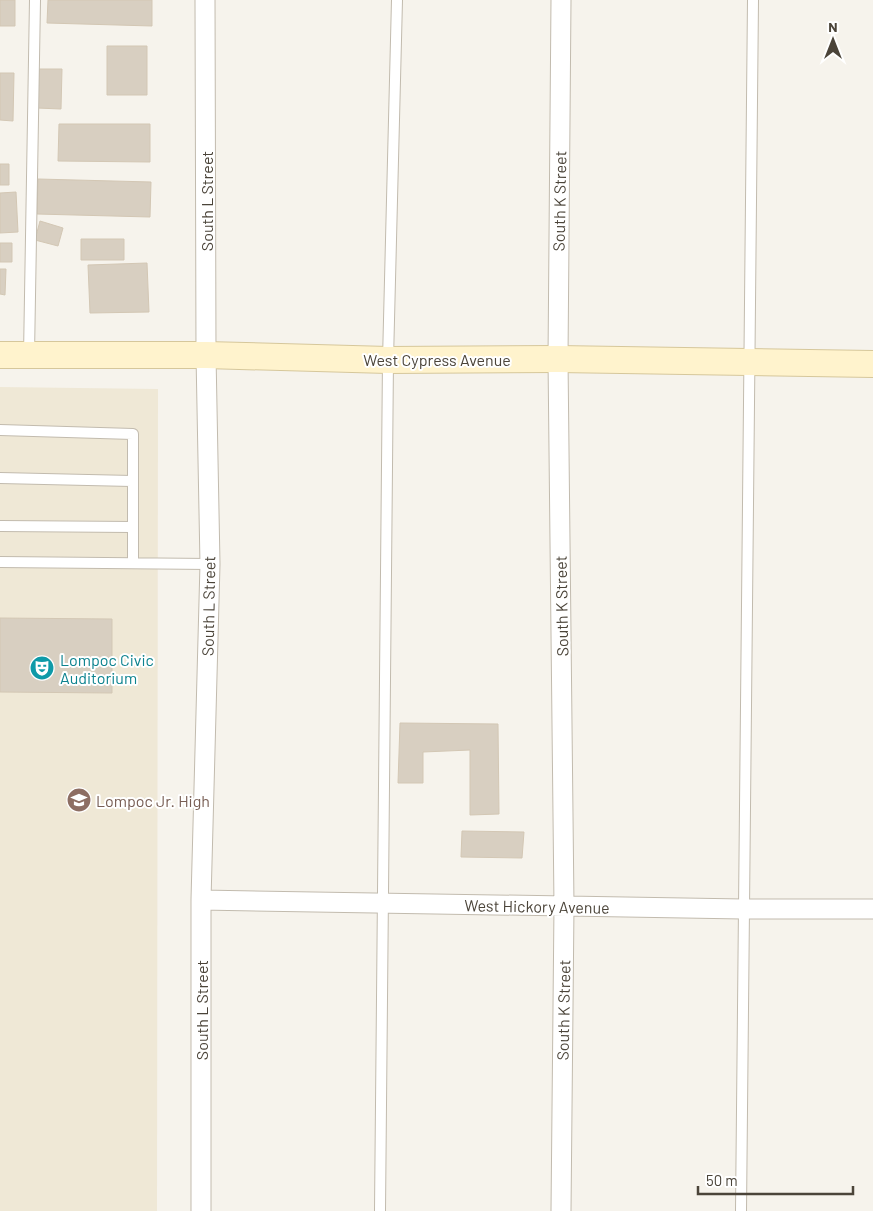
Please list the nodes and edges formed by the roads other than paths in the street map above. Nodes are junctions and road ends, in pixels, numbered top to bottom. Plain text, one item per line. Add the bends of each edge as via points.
1 (35, 0) edge
2 (205, 0) edge
3 (397, 0) edge
4 (561, 0) edge
5 (753, 0) edge
6 (0, 355) edge
7 (206, 355) junction
8 (29, 356) junction
9 (558, 359) junction
10 (388, 360) junction
11 (749, 364) junction
12 (873, 364) edge
13 (0, 430) edge
14 (0, 478) edge
15 (132, 481) junction
16 (0, 526) edge
17 (132, 527) junction
18 (0, 562) edge
19 (133, 563) junction
20 (210, 564) junction
21 (201, 900) junction
22 (383, 903) junction
23 (564, 906) junction
24 (743, 909) junction
25 (873, 909) edge
26 (200, 1211) edge
27 (380, 1211) edge
28 (561, 1211) edge
29 (741, 1211) edge

1 - 8 lane
2 - 7 street, South L Street
3 - 10 lane
4 - 9 street, South K Street
5 - 11 lane
6 - 8 street, West Cypress Avenue
7 - 8 street, West Cypress Avenue
7 - 10 street, West Cypress Avenue
7 - 20 street, South L Street
9 - 10 street, West Cypress Avenue
9 - 11 street, West Cypress Avenue
9 - 23 street, South K Street
10 - 22 lane
11 - 12 street, West Cypress Avenue
11 - 24 lane
13 - 15 lane via 133,434
14 - 15 lane
15 - 17 lane
16 - 17 lane
17 - 19 lane
18 - 19 lane
19 - 20 lane
20 - 21 street, South L Street
21 - 22 street, West Hickory Avenue
21 - 26 street, South L Street
22 - 23 street, West Hickory Avenue
22 - 27 lane
23 - 24 street, West Hickory Avenue
23 - 28 street, South K Street
24 - 25 street, West Hickory Avenue
24 - 29 lane

